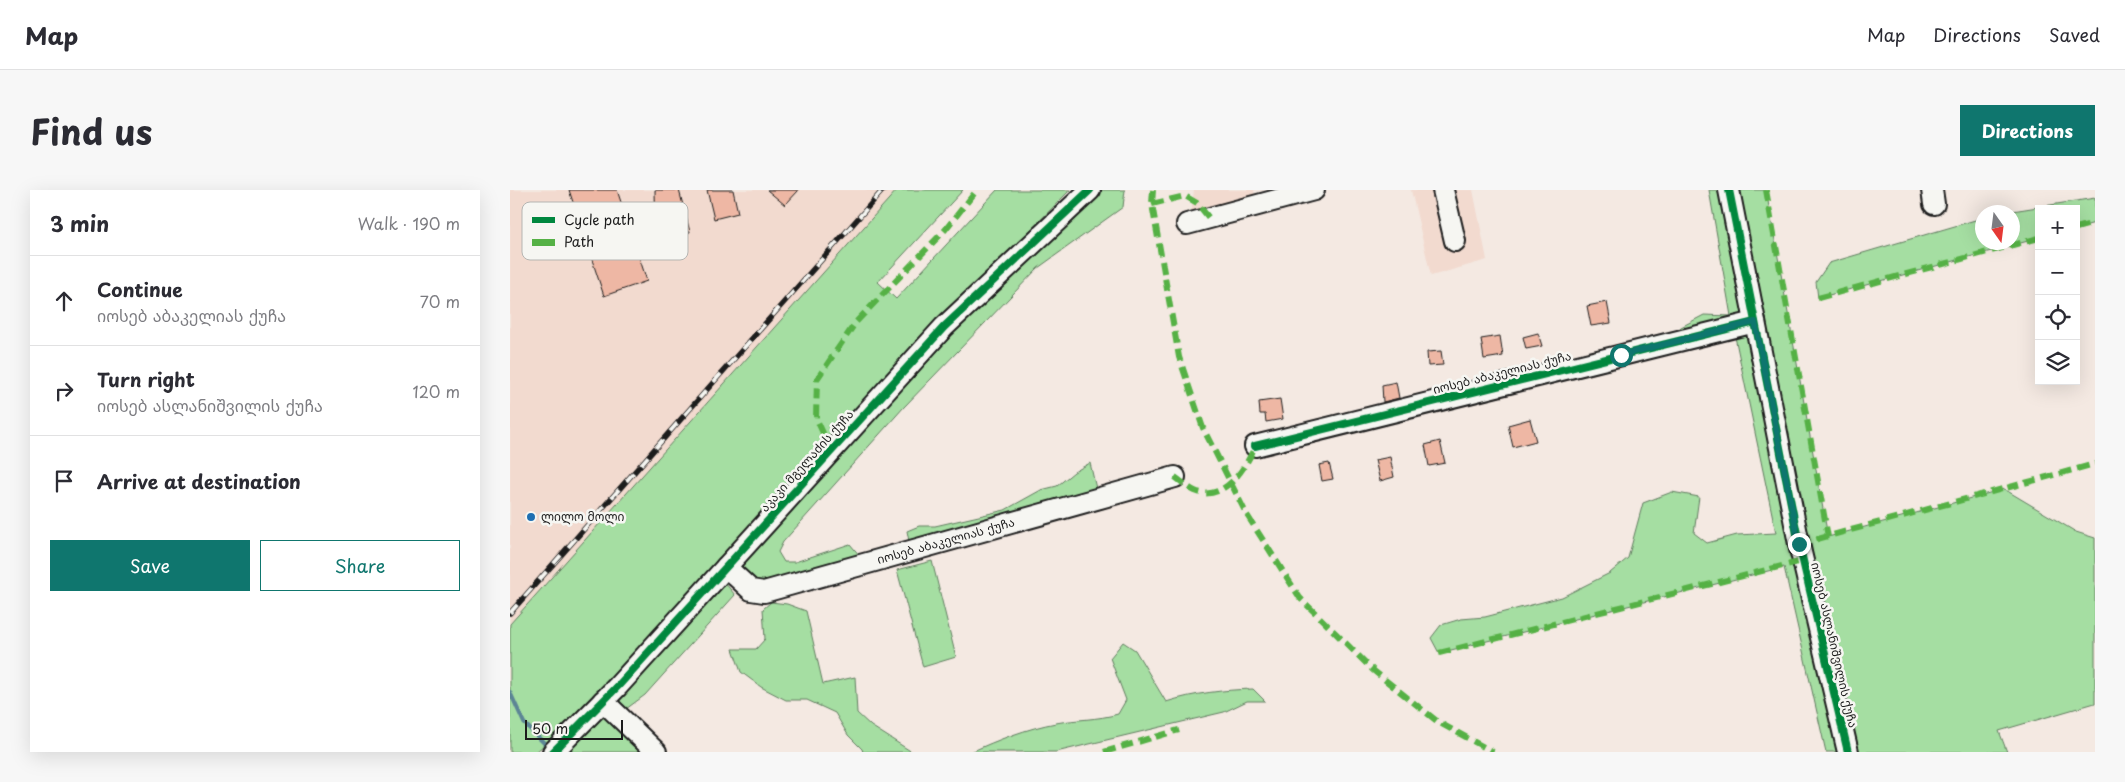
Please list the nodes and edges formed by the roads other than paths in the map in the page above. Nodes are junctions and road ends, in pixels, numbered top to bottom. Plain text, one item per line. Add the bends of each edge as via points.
1 (1314, 190) edge
2 (1443, 190) edge
3 (1729, 190) edge
4 (1088, 192) edge
5 (1187, 224) dead end
6 (1455, 242) dead end
7 (1755, 322) junction
8 (1255, 446) dead end
9 (1175, 477) dead end
10 (726, 566) junction
11 (603, 701) junction
12 (553, 752) edge
13 (656, 752) edge
14 (1848, 752) edge

1 - 5 street
2 - 6 street
3 - 7 street, იოსებ ასლანიშვილის ქუჩა
4 - 10 street, აკაკი მგელაძის ქუჩა via 944,327
7 - 8 street, იოსებ აბაკელიას ქუჩა
7 - 14 street, იოსებ ასლანიშვილის ქუჩა via 1799,544
9 - 10 street, იოსებ აბაკელიას ქუჩა via 764,592 751,590
10 - 11 street, აკაკი მგელაძის ქუჩა
11 - 12 street, აკაკი მგელაძის ქუჩა
11 - 13 street

